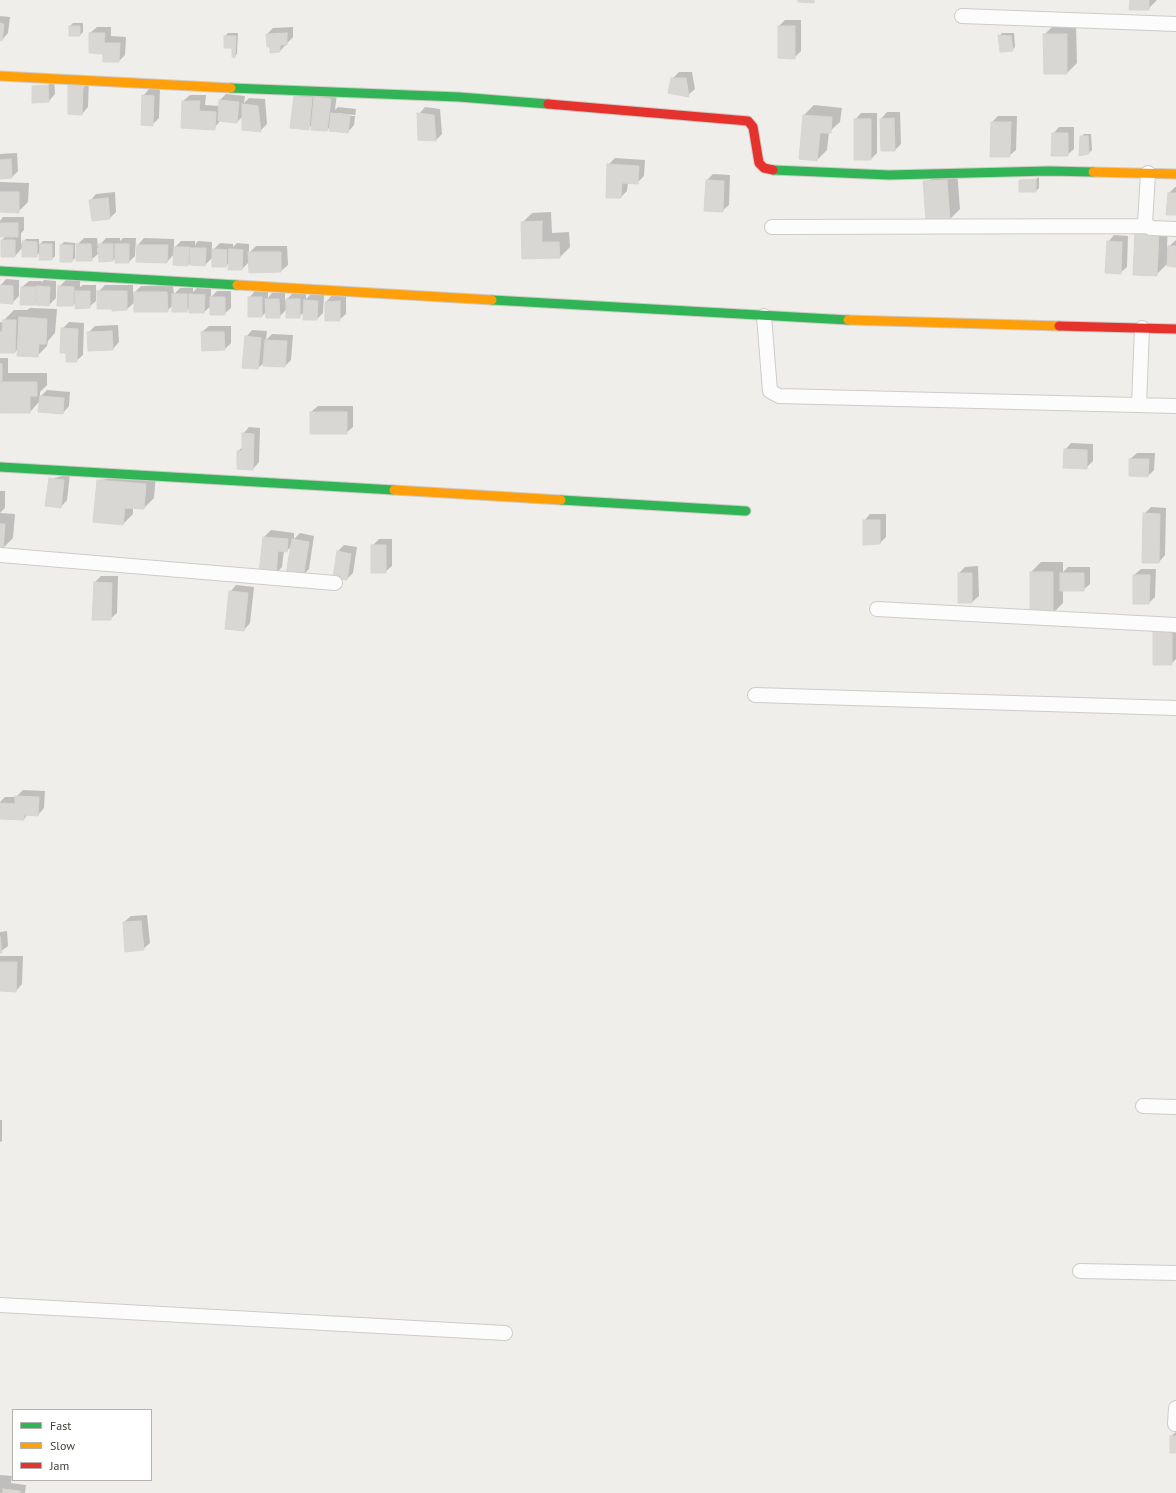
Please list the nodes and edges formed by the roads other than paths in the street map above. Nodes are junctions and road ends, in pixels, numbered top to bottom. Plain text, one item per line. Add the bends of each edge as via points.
1 (962, 16) dead end
2 (1176, 24) edge
3 (0, 76) edge
4 (1148, 174) junction
5 (1176, 174) edge
6 (772, 226) dead end
7 (1147, 226) junction
8 (1176, 229) edge
9 (0, 271) edge
10 (764, 316) junction
11 (1142, 328) junction
12 (1176, 329) edge
13 (1139, 405) junction
14 (1176, 406) edge
15 (0, 468) edge
16 (746, 511) dead end
17 (0, 555) edge
18 (335, 583) dead end
19 (877, 610) dead end
20 (1176, 625) edge
21 (754, 695) dead end
22 (1176, 708) edge
23 (1143, 1106) dead end
24 (1176, 1107) edge
25 (1080, 1271) dead end
26 (1176, 1273) edge
27 (0, 1305) edge
28 (505, 1333) dead end
29 (1176, 1408) edge
30 (1175, 1424) edge

1 - 2 street
3 - 4 street via 459,97 748,121 753,127 760,163 764,168 771,170 889,175 1049,171
4 - 5 street
4 - 7 street via 1145,223
6 - 7 street
7 - 8 street
9 - 10 street
10 - 11 street
10 - 13 street via 770,391 779,396
11 - 12 street
11 - 13 street
13 - 14 street
15 - 16 street
17 - 18 street
19 - 20 street
21 - 22 street
23 - 24 street
25 - 26 street
27 - 28 street
29 - 30 street

